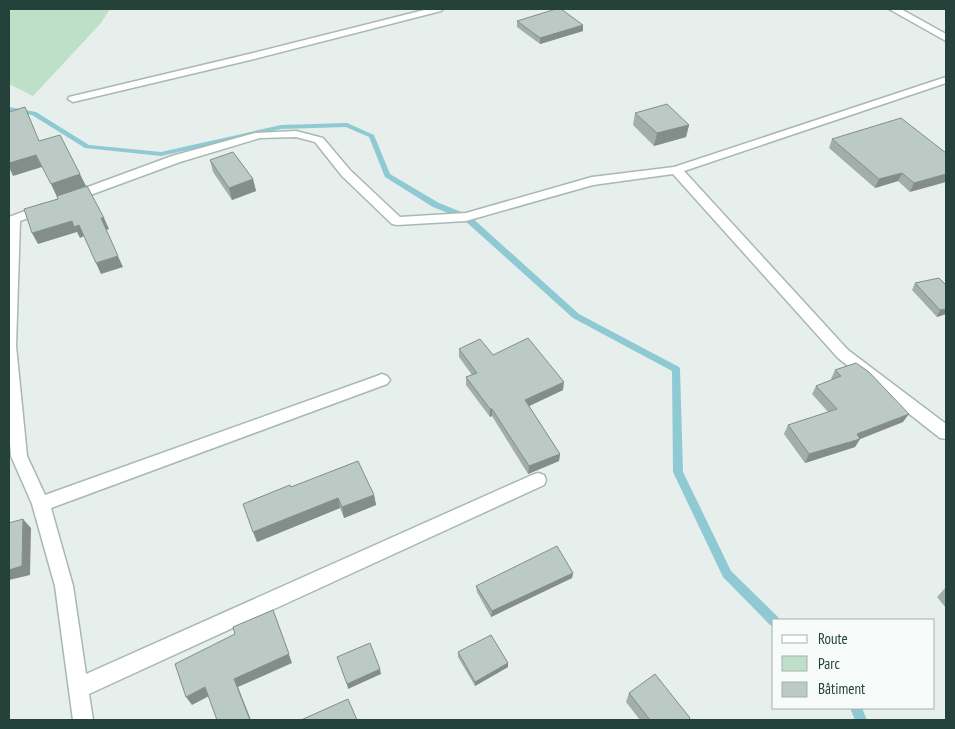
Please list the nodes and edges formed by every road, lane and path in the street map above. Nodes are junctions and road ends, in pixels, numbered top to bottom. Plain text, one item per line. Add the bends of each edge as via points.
1 (438, 9) edge
2 (894, 9) edge
3 (946, 38) edge
4 (946, 80) edge
5 (73, 99) dead end
6 (676, 170) junction
7 (382, 380) dead end
8 (946, 433) edge
9 (538, 480) dead end
10 (41, 504) junction
11 (79, 688) junction
12 (83, 720) edge

1 - 5 street
2 - 3 street
4 - 6 street
6 - 8 street via 843,354
6 - 10 street via 592,181 466,217 397,222 346,173 319,140 296,134 259,135 176,159 14,219 10,346 19,456
7 - 10 street
9 - 11 street
10 - 11 street via 64,586
11 - 12 street

